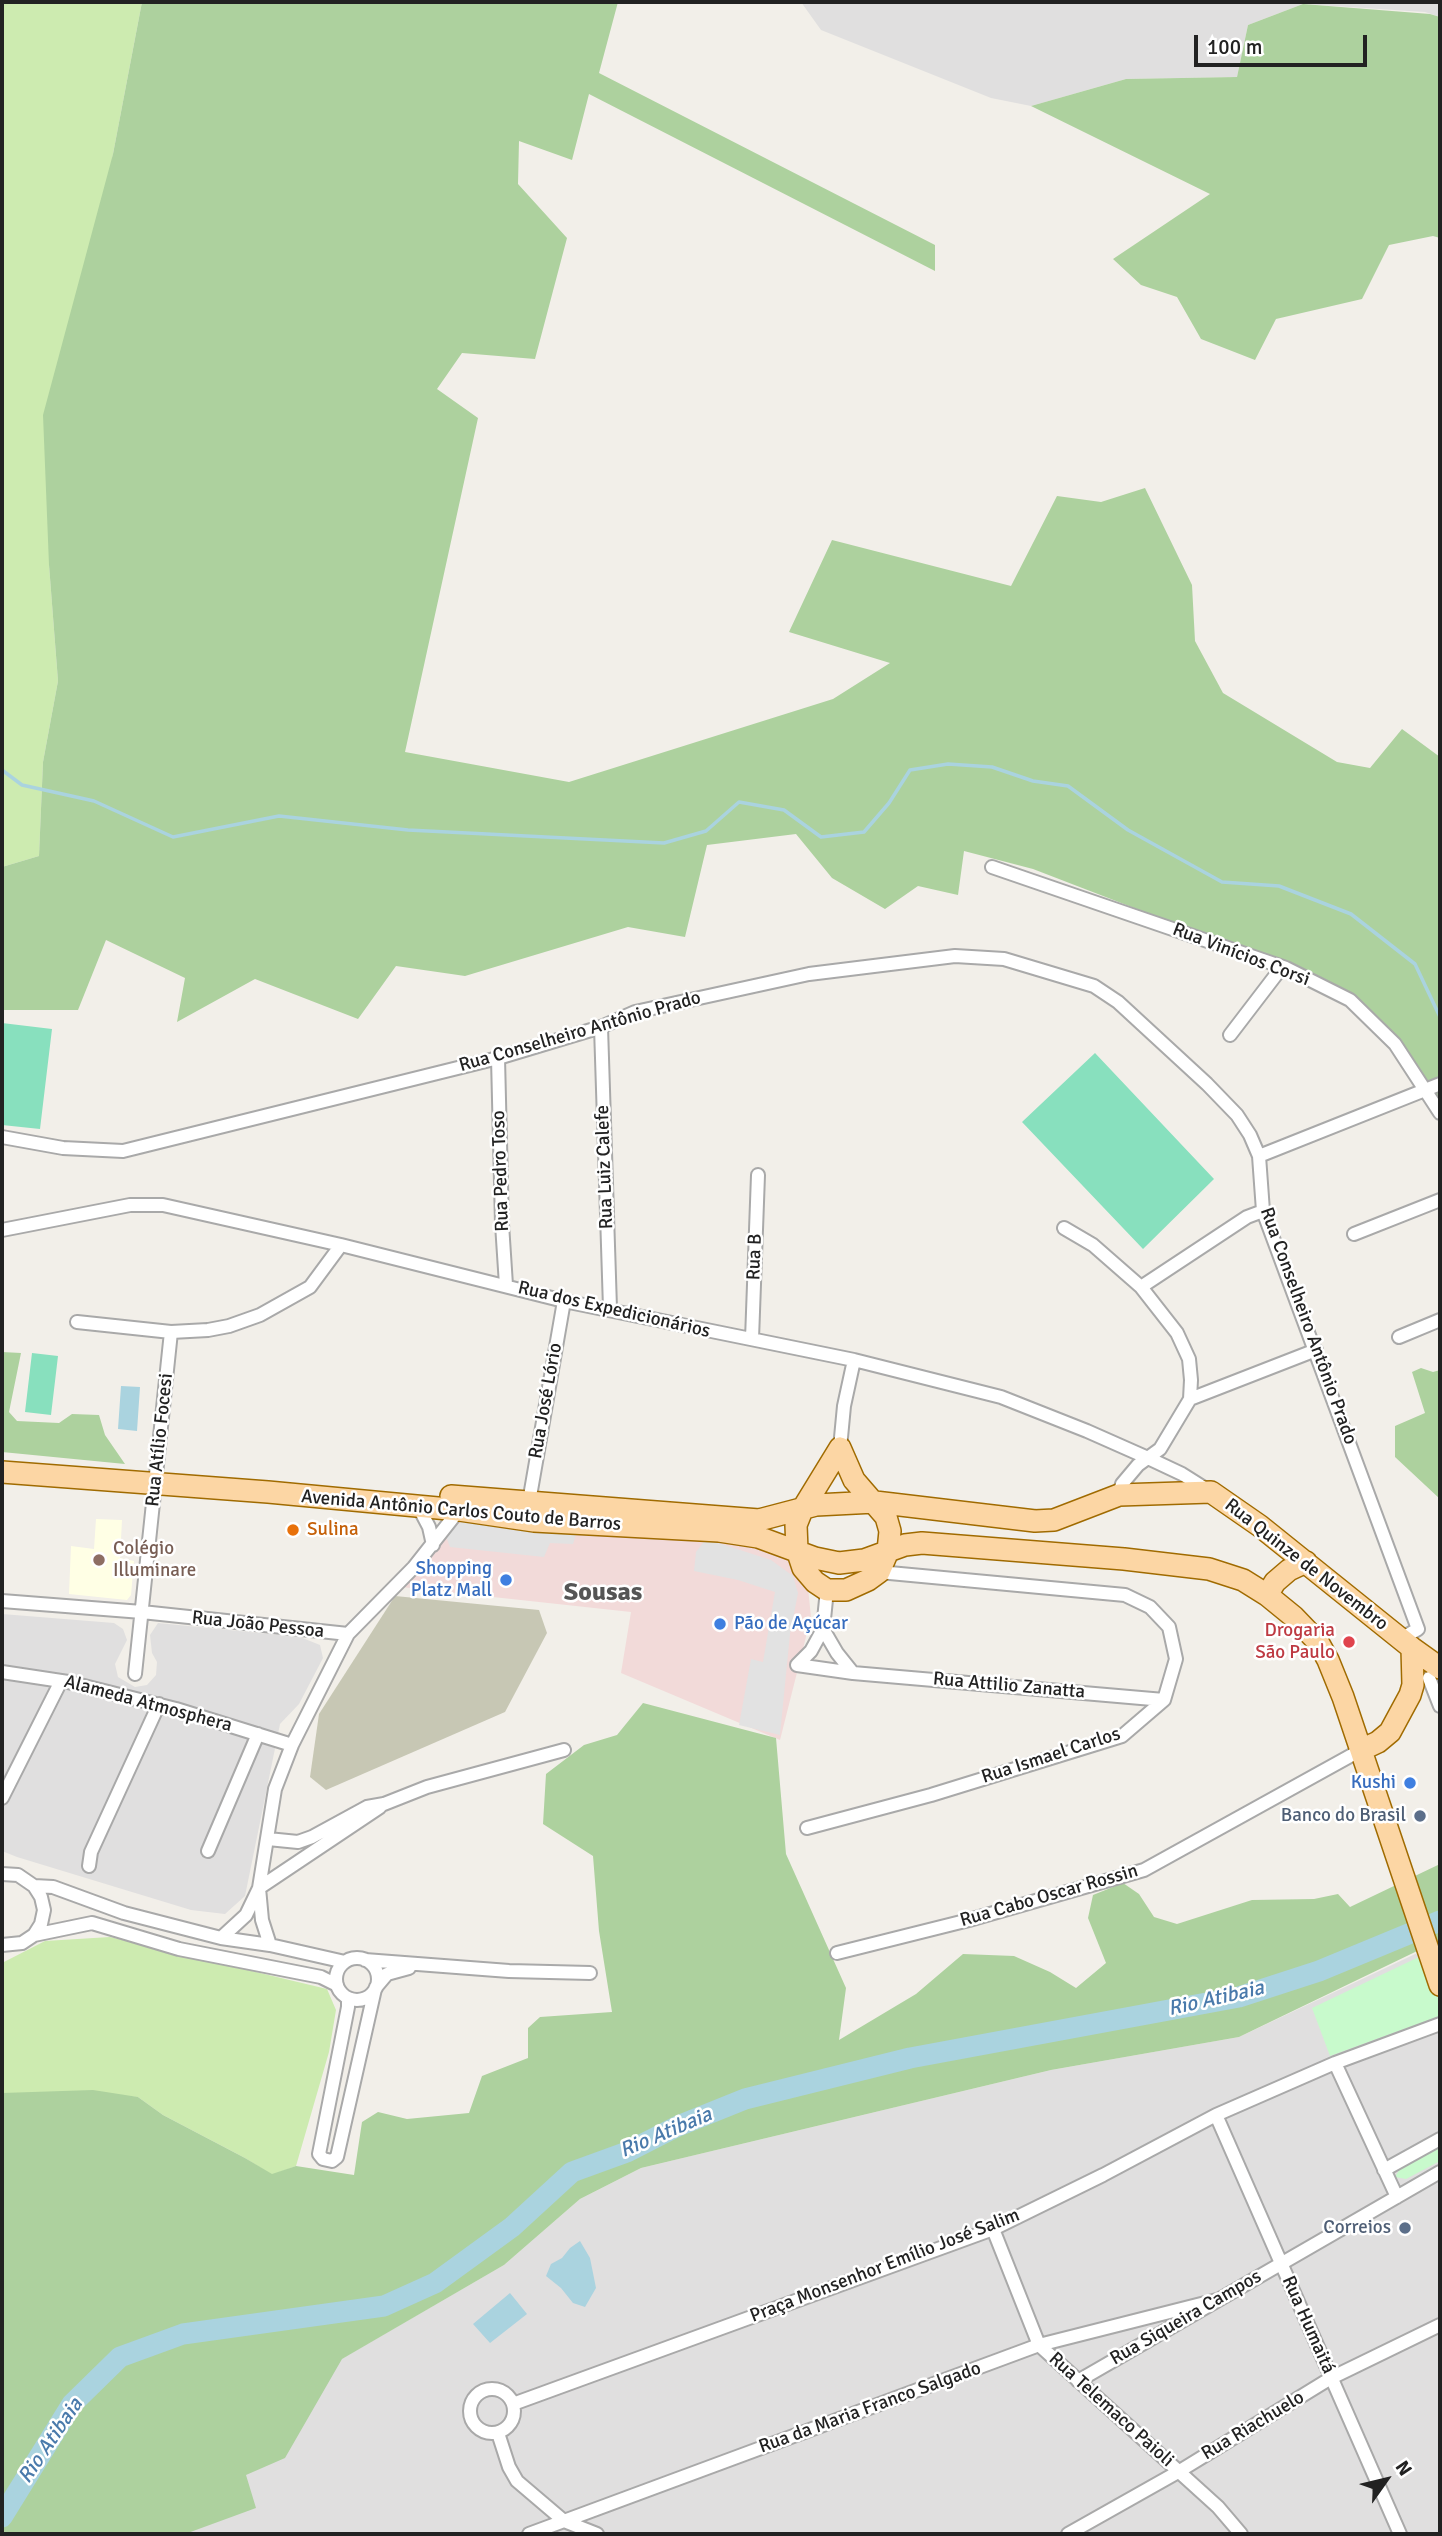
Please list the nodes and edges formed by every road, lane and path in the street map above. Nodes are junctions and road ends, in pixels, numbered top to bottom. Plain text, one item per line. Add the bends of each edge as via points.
1 (992, 867) dead end
2 (1282, 967) junction
3 (601, 1027) junction
4 (1230, 1035) dead end
5 (498, 1058) junction
6 (1440, 1084) edge
7 (1423, 1091) junction
8 (1440, 1113) edge
9 (2, 1137) edge
10 (1259, 1156) junction
11 (758, 1175) dead end
12 (1440, 1200) edge
13 (1263, 1211) junction
14 (1063, 1228) dead end
15 (2, 1230) edge
16 (1354, 1234) dead end
17 (341, 1245) junction
18 (506, 1285) junction
19 (1141, 1287) junction
20 (564, 1301) junction
21 (610, 1308) junction
22 (1440, 1320) edge
23 (77, 1322) dead end
24 (171, 1332) junction
25 (1399, 1337) dead end
26 (752, 1339) junction
27 (1316, 1350) junction
28 (854, 1360) junction
29 (1189, 1399) junction
30 (840, 1448) junction
31 (2, 1458) edge
32 (1149, 1458) junction
33 (2, 1472) edge
34 (157, 1478) junction
35 (1211, 1492) junction
36 (1119, 1495) junction
37 (529, 1502) junction
38 (875, 1502) junction
39 (418, 1506) junction
40 (460, 1510) junction
41 (802, 1510) junction
42 (433, 1545) junction
43 (797, 1550) junction
44 (888, 1551) junction
45 (1306, 1562) junction
46 (879, 1572) junction
47 (827, 1590) junction
48 (1267, 1595) junction
49 (2, 1601) edge
50 (142, 1612) junction
51 (823, 1629) junction
52 (348, 1634) junction
53 (1410, 1639) junction
54 (2, 1672) edge
55 (853, 1673) junction
56 (135, 1674) dead end
57 (1431, 1676) edge
58 (61, 1681) junction
59 (1164, 1700) junction
60 (159, 1704) junction
61 (1440, 1706) edge
62 (258, 1734) junction
63 (292, 1745) junction
64 (564, 1750) dead end
65 (1361, 1750) junction
66 (2, 1798) edge
67 (384, 1804) junction
68 (807, 1828) dead end
69 (268, 1839) junction
70 (208, 1851) dead end
71 (89, 1866) dead end
72 (2, 1874) edge
73 (34, 1886) junction
74 (259, 1888) junction
75 (34, 1935) junction
76 (221, 1938) junction
77 (270, 1945) junction
78 (4, 1947) edge
79 (836, 1953) dead end
80 (365, 1960) junction
81 (345, 1962) junction
82 (427, 1965) junction
83 (590, 1973) dead end
84 (337, 1985) junction
85 (1440, 1985) edge
86 (376, 1988) junction
87 (348, 1998) junction
88 (1440, 2024) edge
89 (1335, 2063) junction
90 (1216, 2115) junction
91 (1440, 2139) edge
92 (1384, 2170) junction
93 (1440, 2172) edge
94 (1397, 2197) junction
95 (993, 2229) junction
96 (1280, 2264) junction
97 (1217, 2300) junction
98 (1440, 2325) edge
99 (1039, 2345) junction
100 (1331, 2378) junction
101 (1077, 2381) junction
102 (513, 2404) junction
103 (498, 2433) junction
104 (1178, 2472) junction
105 (564, 2521) junction
106 (550, 2530) edge
107 (529, 2534) edge
108 (597, 2534) edge
109 (1069, 2534) edge
110 (1241, 2534) edge
111 (1400, 2534) edge

1 - 2 street, Rua Vinícios Corsi
2 - 4 street
2 - 7 street, Rua Vinícios Corsi via 1350,1000 1395,1044
3 - 5 street, Rua Conselheiro Antônio Prado
3 - 10 street, Rua Conselheiro Antônio Prado via 635,1012 808,974 947,956 1004,959 1094,986 1118,1002 1237,1115
3 - 21 street, Rua Luiz Calefe
5 - 9 street, Rua Conselheiro Antônio Prado via 123,1151 63,1148
5 - 18 street, Rua Pedro Toso
6 - 7 street
7 - 8 street, Rua Vinícios Corsi
7 - 10 street
10 - 13 street, Rua Conselheiro Antônio Prado
11 - 26 street, Rua B
12 - 16 street
13 - 19 street
13 - 27 street, Rua Conselheiro Antônio Prado
14 - 19 street via 1093,1245
15 - 17 street, Rua dos Expedicionários via 130,1205 163,1205
17 - 18 street, Rua dos Expedicionários
17 - 24 street via 310,1287 283,1304 229,1326
18 - 20 street, Rua dos Expedicionários
19 - 29 street via 1177,1333 1189,1359
20 - 21 street, Rua dos Expedicionários
20 - 37 street, Rua José Lório
21 - 26 street, Rua dos Expedicionários
22 - 25 street
23 - 24 street
24 - 34 street, Rua Atílio Focesi
26 - 28 street, Rua dos Expedicionários
27 - 29 street
27 - 53 street, Rua Conselheiro Antônio Prado
28 - 30 street
28 - 32 street, Rua dos Expedicionários via 1001,1397
29 - 32 street via 1160,1449
30 - 38 main road via 854,1480
30 - 41 main road
31 - 34 main road, Avenida Antônio Carlos Couto de Barros
32 - 35 street, Rua dos Expedicionários
32 - 36 street via 1130,1474
33 - 34 main road, Avenida Antônio Carlos Couto de Barros
34 - 37 main road, Avenida Antônio Carlos Couto de Barros
34 - 39 main road, Avenida Antônio Carlos Couto de Barros
34 - 50 street, Rua Atílio Focesi
35 - 36 main road, Rua Quinze de Novembro
35 - 45 main road, Rua Quinze de Novembro
36 - 38 main road, Avenida Antônio Carlos Couto de Barros via 1054,1520 1035,1521
37 - 41 main road, Avenida Antônio Carlos Couto de Barros via 759,1520
38 - 41 main road, Avenida Antônio Carlos Couto de Barros via 831,1503
38 - 44 main road via 890,1531
39 - 40 main road, Avenida Antônio Carlos Couto de Barros
39 - 42 street
40 - 42 street, Rua João Pessoa
40 - 43 main road, Avenida Antônio Carlos Couto de Barros via 534,1521 719,1531
41 - 43 main road via 796,1525
42 - 52 street, Rua João Pessoa
43 - 44 main road, Avenida Antônio Carlos Couto de Barros via 839,1563
43 - 47 main road via 803,1568
44 - 46 main road
44 - 48 main road, Avenida Antônio Carlos Couto de Barros via 922,1543 1124,1559 1209,1569 1243,1580
45 - 48 main road via 1289,1570
45 - 53 main road, Rua Quinze de Novembro
46 - 47 main road via 858,1586
46 - 59 street via 1125,1595 1150,1607 1169,1627 1176,1658
47 - 51 street
48 - 65 main road, Avenida Antônio Carlos Couto de Barros via 1318,1642
49 - 50 street, Rua João Pessoa
50 - 52 street, Rua João Pessoa
50 - 56 street, Rua Atílio Focesi
51 - 55 street
51 - 55 street, Rua Attilio Zanatta via 797,1665
52 - 63 street
53 - 57 main road
53 - 57 main road, Rua Quinze de Novembro
54 - 58 street, Alameda Atmosphera
55 - 59 street, Rua Attilio Zanatta
57 - 61 street
57 - 65 main road via 1390,1732
58 - 60 street, Alameda Atmosphera
58 - 66 street
59 - 68 street, Rua Ismael Carlos via 1122,1736
60 - 62 street, Alameda Atmosphera
60 - 71 street via 91,1852
62 - 63 street, Alameda Atmosphera
62 - 70 street
63 - 69 street via 275,1790
64 - 67 street via 427,1787
65 - 79 street, Rua Cabo Oscar Rossin via 1144,1870
65 - 85 main road, Avenida Antônio Carlos Couto de Barros
67 - 69 street via 356,1812 299,1842
67 - 74 street
69 - 74 street
72 - 73 street via 18,1875
73 - 75 street via 44,1910
73 - 76 street via 53,1887 124,1913
74 - 76 street via 246,1915
74 - 77 street
75 - 78 street
75 - 84 street via 92,1923 179,1950 321,1977
76 - 77 street
77 - 81 street
80 - 81 street
80 - 82 street
80 - 86 street via 377,1976
81 - 84 street via 339,1968
82 - 83 street
82 - 86 street via 394,1970
84 - 87 street
86 - 87 street via 363,1999
86 - 87 street via 337,2157 323,2160 319,2154
88 - 89 street, Praça Monsenhor Emílio José Salim
89 - 90 street, Praça Monsenhor Emílio José Salim
89 - 92 street
90 - 95 street, Praça Monsenhor Emílio José Salim
90 - 96 street, Rua Humaitá
91 - 92 street
92 - 94 street
93 - 94 street, Rua Siqueira Campos
94 - 96 street, Rua Siqueira Campos
95 - 99 street, Rua Telemaco Paioli
95 - 102 street, Praça Monsenhor Emílio José Salim
96 - 97 street, Rua Siqueira Campos
96 - 100 street, Rua Humaitá
97 - 99 street, Rua da Maria Franco Salgado
97 - 101 street, Rua Siqueira Campos
98 - 100 street, Rua Riachuelo
99 - 101 street, Rua Telemaco Paioli
99 - 105 street, Rua da Maria Franco Salgado
100 - 104 street, Rua Riachuelo
100 - 111 street, Rua Humaitá
101 - 104 street, Rua Telemaco Paioli
102 - 103 street via 510,2424
102 - 103 street via 503,2392 489,2389 472,2403 475,2424
103 - 105 street via 517,2481
104 - 109 street, Rua Riachuelo
104 - 110 street, Rua Telemaco Paioli
105 - 106 street, Rua da Maria Franco Salgado
105 - 108 street
106 - 107 street, Rua da Maria Franco Salgado

